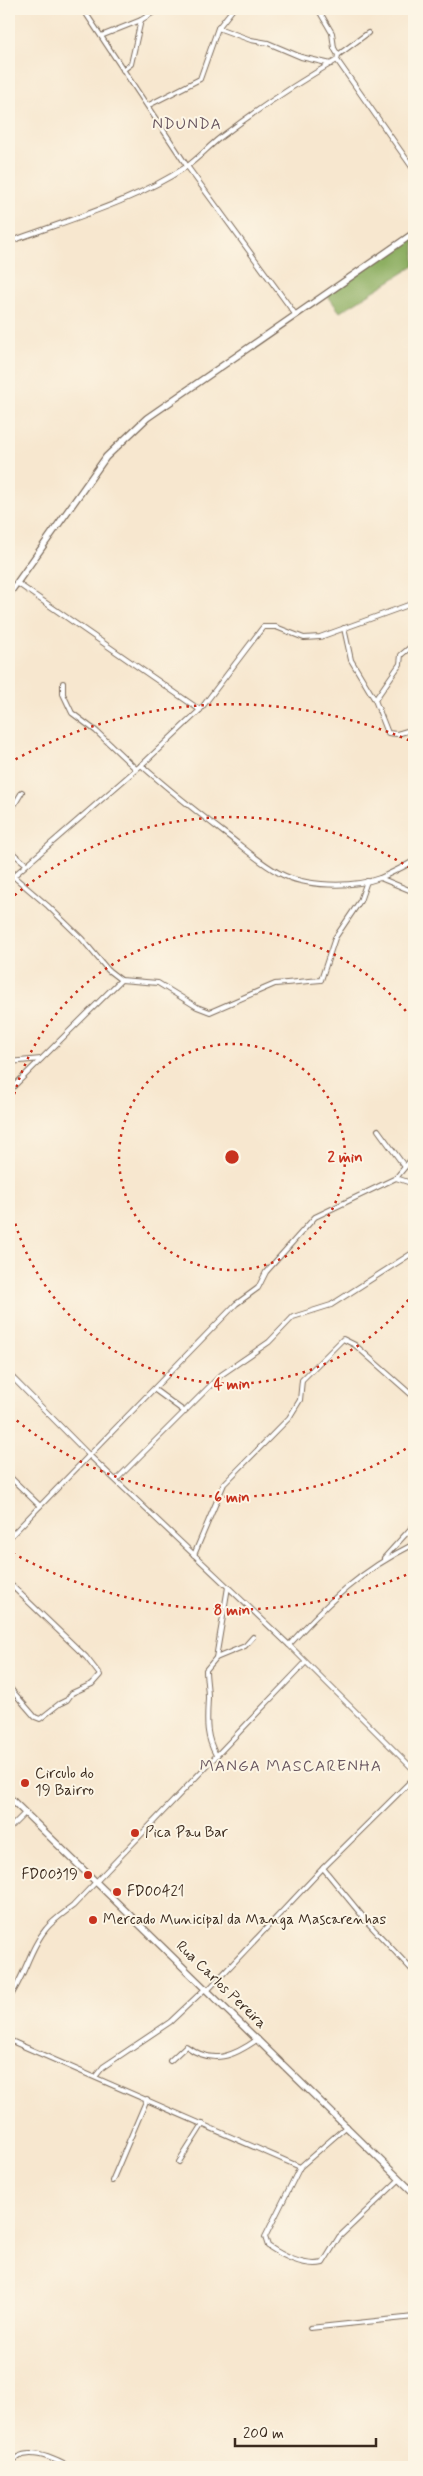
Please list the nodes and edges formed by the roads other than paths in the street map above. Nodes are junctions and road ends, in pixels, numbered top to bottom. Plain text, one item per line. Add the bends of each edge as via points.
1 (83, 9) edge
2 (159, 9) edge
3 (233, 9) edge
4 (318, 9) edge
5 (141, 20) junction
6 (218, 28) junction
7 (368, 34) dead end
8 (101, 36) junction
9 (338, 55) junction
10 (337, 60) junction
11 (331, 64) junction
12 (123, 70) junction
13 (149, 105) junction
14 (188, 166) junction
15 (414, 170) edge
16 (414, 233) edge
17 (9, 242) edge
18 (295, 314) junction
19 (16, 583) junction
20 (9, 594) edge
21 (414, 603) edge
22 (344, 628) junction
23 (414, 644) edge
24 (63, 683) dead end
25 (375, 700) junction
26 (200, 710) junction
27 (414, 729) edge
28 (141, 765) junction
29 (136, 769) junction
30 (22, 792) dead end
31 (9, 814) edge
32 (9, 850) edge
33 (414, 861) edge
34 (26, 864) junction
35 (13, 876) junction
36 (380, 878) junction
37 (9, 880) edge
38 (368, 881) junction
39 (414, 892) edge
40 (121, 980) junction
41 (42, 1059) junction
42 (9, 1062) edge
43 (9, 1091) edge
44 (378, 1130) dead end
45 (414, 1156) edge
46 (405, 1167) junction
47 (396, 1178) junction
48 (414, 1184) edge
49 (414, 1252) edge
50 (9, 1374) edge
51 (155, 1390) junction
52 (414, 1397) edge
53 (185, 1412) junction
54 (89, 1455) junction
55 (9, 1476) edge
56 (116, 1480) junction
57 (40, 1506) junction
58 (414, 1525) edge
59 (9, 1538) edge
60 (414, 1544) edge
61 (194, 1555) junction
62 (383, 1560) junction
63 (9, 1583) edge
64 (228, 1587) junction
65 (253, 1637) dead end
66 (289, 1645) junction
67 (216, 1658) junction
68 (305, 1663) junction
69 (9, 1687) edge
70 (216, 1755) junction
71 (414, 1770) edge
72 (414, 1778) edge
73 (9, 1796) edge
74 (25, 1813) junction
75 (9, 1829) edge
76 (323, 1868) junction
77 (96, 1882) junction
78 (413, 1971) dead end
79 (207, 1989) junction
80 (9, 1998) edge
81 (258, 2039) junction
82 (9, 2040) edge
83 (170, 2061) dead end
84 (95, 2077) junction
85 (147, 2099) junction
86 (203, 2124) junction
87 (347, 2126) junction
88 (179, 2162) dead end
89 (300, 2167) junction
90 (400, 2179) junction
91 (112, 2181) dead end
92 (414, 2193) edge
93 (414, 2317) edge
94 (310, 2328) dead end
95 (9, 2466) edge
96 (69, 2467) edge

1 - 8 street
2 - 5 street
3 - 6 street
4 - 9 street via 332,33
5 - 8 street
5 - 12 street via 131,64
6 - 11 street
6 - 13 street via 200,79
7 - 9 street
8 - 12 street
9 - 10 street
10 - 11 street
10 - 15 street
11 - 14 street via 265,104
12 - 13 street
13 - 14 street
14 - 17 street via 119,201
14 - 18 street
16 - 18 main road
18 - 19 main road via 147,418 117,444
19 - 20 main road
19 - 26 street
21 - 22 street
22 - 25 street via 352,660
22 - 26 street via 330,635 311,638 276,627 263,627
23 - 25 street via 402,655 400,664
24 - 29 street via 63,694 72,713
25 - 27 street via 388,733
26 - 28 street
28 - 29 street
28 - 38 street via 176,796 278,873 314,884
29 - 34 street
30 - 31 street
32 - 34 street
33 - 36 street
34 - 35 street
35 - 37 street
35 - 40 street via 48,906
36 - 38 street
36 - 39 street
38 - 40 street via 360,901 335,938 320,980 275,984 210,1012 158,983
40 - 41 street
41 - 42 street
41 - 43 street
44 - 46 street
45 - 46 street
46 - 47 street
47 - 48 street
47 - 51 street via 315,1217 266,1272 258,1288 236,1304
49 - 53 street via 331,1304 293,1317 269,1342 221,1375
50 - 54 street
51 - 53 street
51 - 54 street
52 - 61 street via 344,1338 302,1380 300,1400 289,1418 224,1484
53 - 56 street
54 - 56 street
54 - 57 street
55 - 57 street
56 - 61 street
57 - 59 street
58 - 62 street
60 - 62 street
61 - 64 street
62 - 66 street via 338,1593
63 - 69 street via 86,1657 100,1675 92,1684 72,1694 40,1719
64 - 66 street
64 - 67 street
65 - 67 street via 245,1646
66 - 68 street
67 - 70 street via 206,1670 206,1726
68 - 70 street
68 - 71 street
70 - 77 street
72 - 76 street
73 - 74 main road, Rua Carlos Pereira
74 - 75 street
74 - 77 main road, Rua Carlos Pereira
76 - 78 street
76 - 79 street
77 - 79 main road, Rua Carlos Pereira
77 - 80 street via 45,1930 20,1984
79 - 81 main road, Rua Carlos Pereira
79 - 84 street via 170,2022 103,2067
81 - 83 street via 240,2052 220,2058 197,2054 186,2046
81 - 87 main road, Rua Carlos Pereira
82 - 84 street
84 - 85 street
85 - 86 street
85 - 91 street
86 - 88 street
86 - 89 street
87 - 89 street
87 - 90 main road, Rua Carlos Pereira
89 - 90 street via 265,2237 268,2246 281,2254 312,2264 326,2261 339,2237
90 - 92 main road, Rua Carlos Pereira
93 - 94 street
95 - 96 street via 13,2460 30,2453

